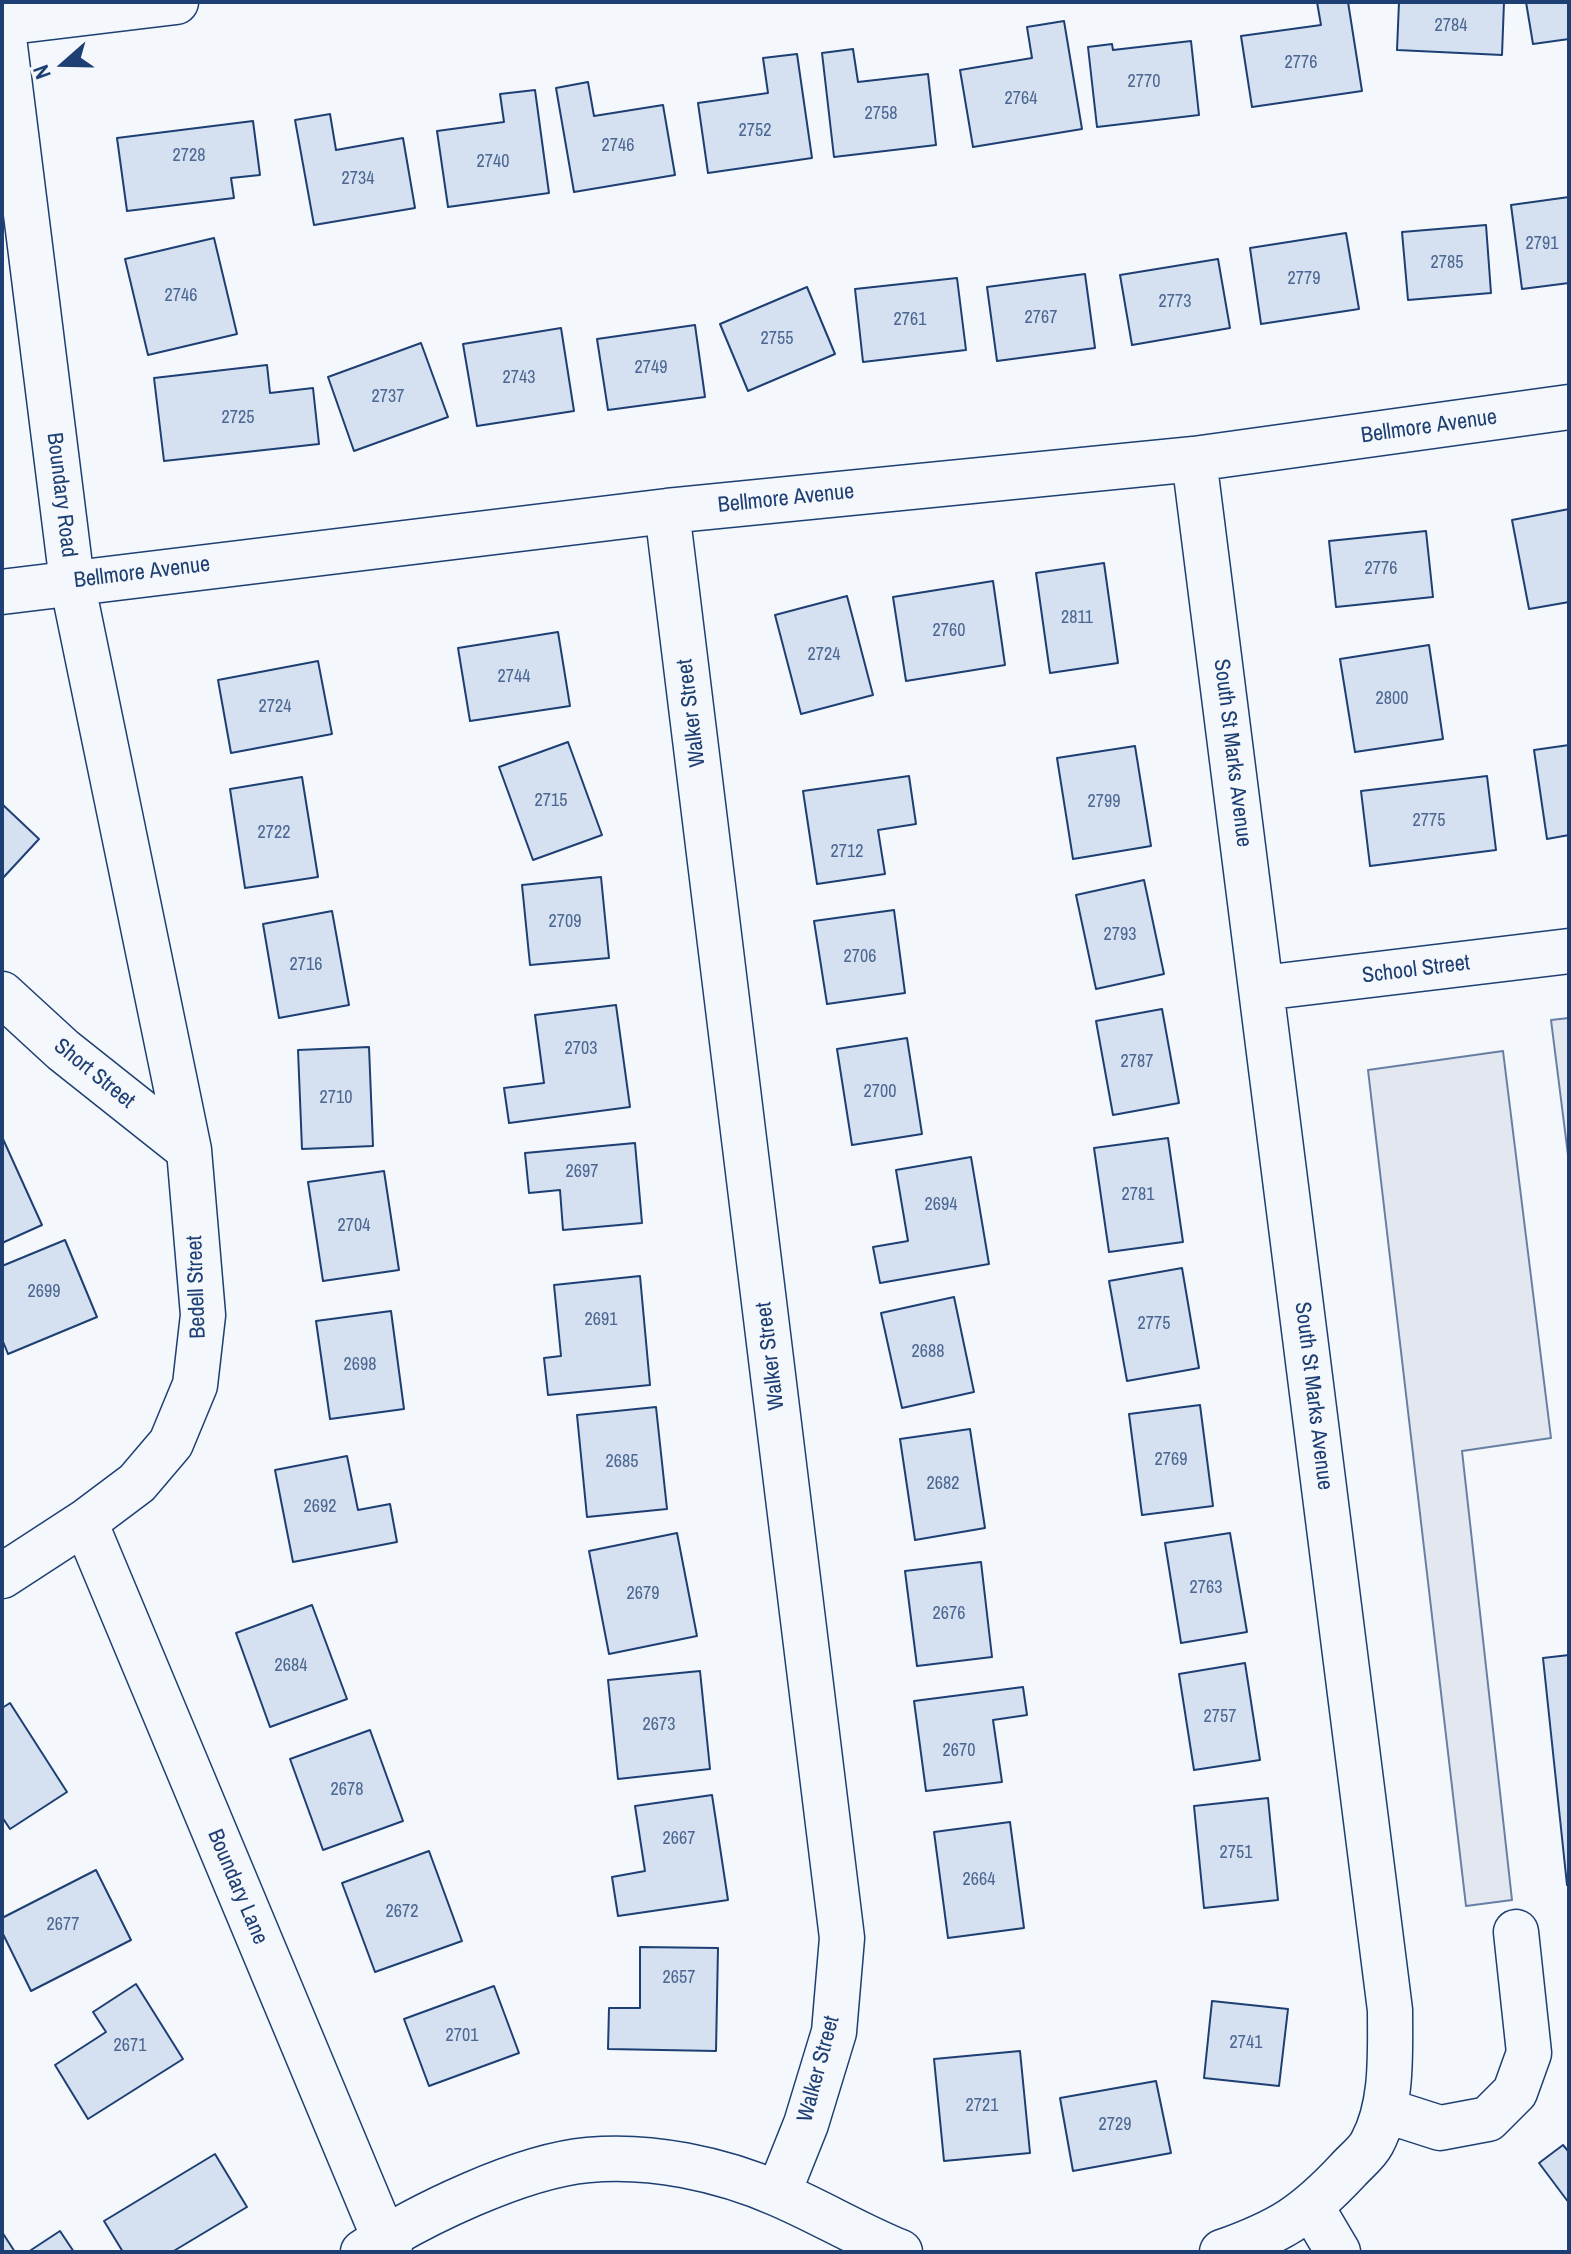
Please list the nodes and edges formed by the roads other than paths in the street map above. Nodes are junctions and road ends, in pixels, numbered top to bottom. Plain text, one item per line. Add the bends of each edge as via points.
1 (176, 2) edge
2 (2, 22) edge
3 (1569, 407) edge
4 (1194, 459) junction
5 (667, 511) junction
6 (72, 582) junction
7 (2, 592) edge
8 (1569, 951) edge
9 (1262, 988) junction
10 (2, 994) edge
11 (189, 1150) junction
12 (85, 1522) junction
13 (2, 1576) edge
14 (1516, 1932) dead end
15 (1384, 2110) junction
16 (778, 2194) junction
17 (1312, 2208) junction
18 (379, 2247) edge
19 (900, 2252) edge
20 (1222, 2252) edge
21 (1338, 2252) edge

1 - 2 street
2 - 6 street, Boundary Road
3 - 4 street, Bellmore Avenue
4 - 5 street, Bellmore Avenue
4 - 9 street, South St Marks Avenue
5 - 6 street, Bellmore Avenue
5 - 16 street, Walker Street via 842,1938 834,2032
6 - 7 street, Bellmore Avenue
6 - 11 street, Boundary Road
8 - 9 street, School Street
9 - 15 street, South St Marks Avenue via 1390,2010
10 - 11 street, Short Street
11 - 12 street, Bedell Street via 203,1315 195,1385 171,1443 137,1483
12 - 13 street, Bedell Street
12 - 18 street, Boundary Lane
14 - 15 street via 1529,2053 1515,2092 1488,2119 1440,2128
15 - 17 street, South St Marks Avenue via 1372,2144
16 - 18 street via 705,2170 640,2160 588,2160 543,2168 467,2197
16 - 19 street
17 - 20 street, South St Marks Avenue via 1272,2234
17 - 21 street

